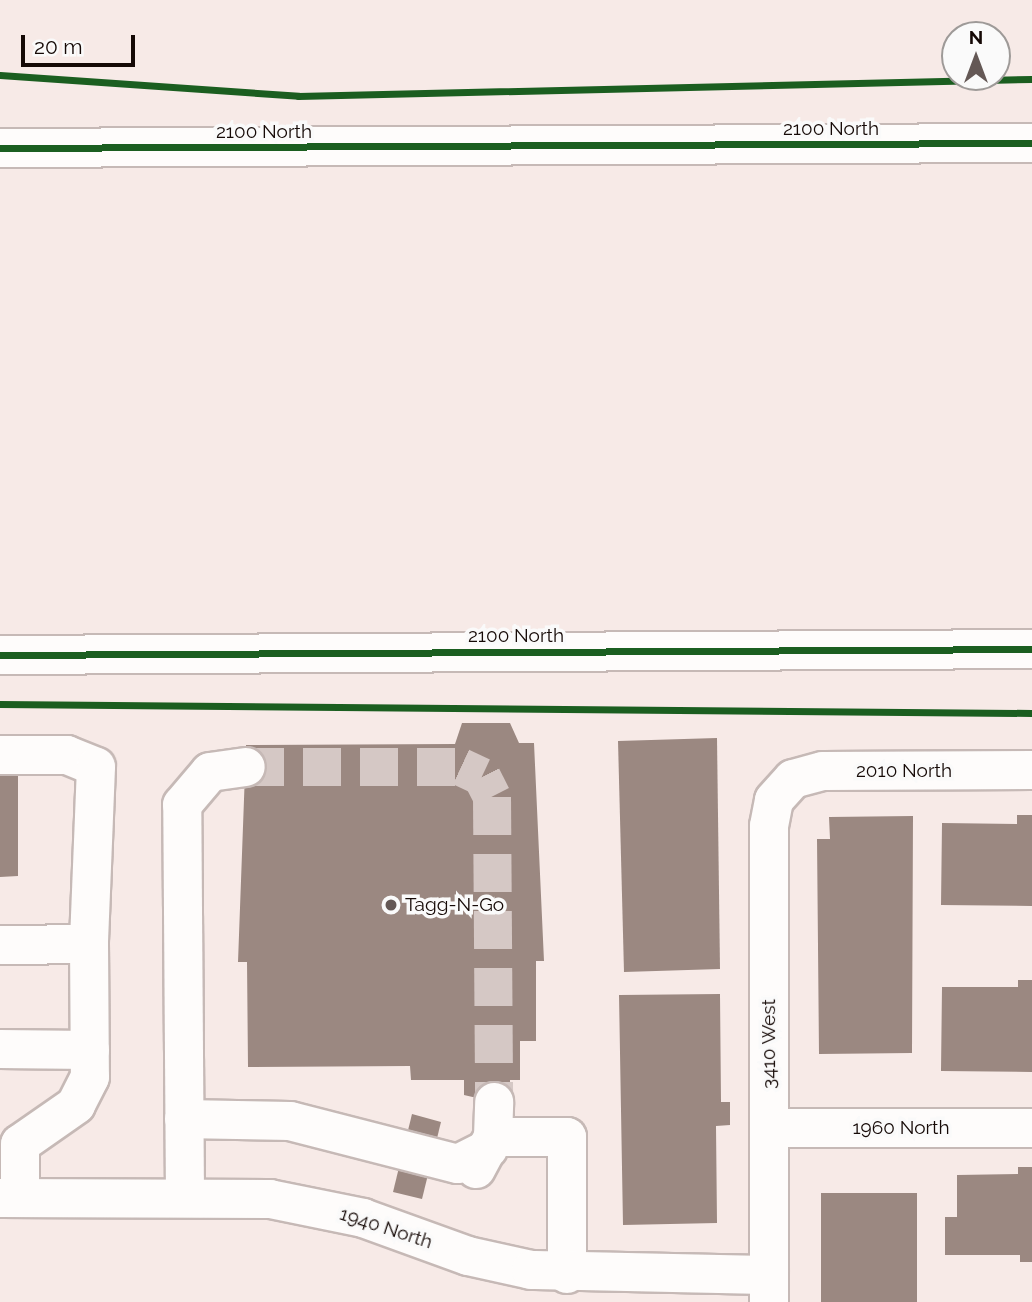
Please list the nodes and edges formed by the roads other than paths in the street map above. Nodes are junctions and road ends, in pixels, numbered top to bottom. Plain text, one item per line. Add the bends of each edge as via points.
1 (1032, 143) edge
2 (0, 148) edge
3 (1032, 649) edge
4 (0, 655) edge
5 (0, 755) edge
6 (246, 767) tunnel mouth
7 (1032, 770) edge
8 (782, 789) joint
9 (89, 944) junction
10 (0, 945) edge
11 (0, 1049) edge
12 (90, 1050) junction
13 (184, 1119) junction
14 (769, 1128) junction
15 (1032, 1128) edge
16 (10, 1144) edge
17 (185, 1197) junction
18 (10, 1198) edge
19 (567, 1274) junction
20 (769, 1288) edge

1 - 2 main road, 2100 North
3 - 4 main road, 2100 North
5 - 9 main road via 67,755 96,767
6 - 13 main road via 210,772 182,805
7 - 8 main road, 2010 North via 824,771
8 - 14 main road, 3410 West via 769,826
9 - 10 main road
9 - 12 main road
11 - 12 main road
12 - 16 main road via 90,1077 76,1105
13 - 17 main road
13 - 19 main road via 492,1130 567,1138
14 - 15 main road, 1960 North
14 - 20 main road, 3410 West
16 - 18 main road
17 - 18 main road, 1940 North
17 - 19 main road, 1940 North via 317,1206 499,1265
19 - 20 main road, 1940 North

